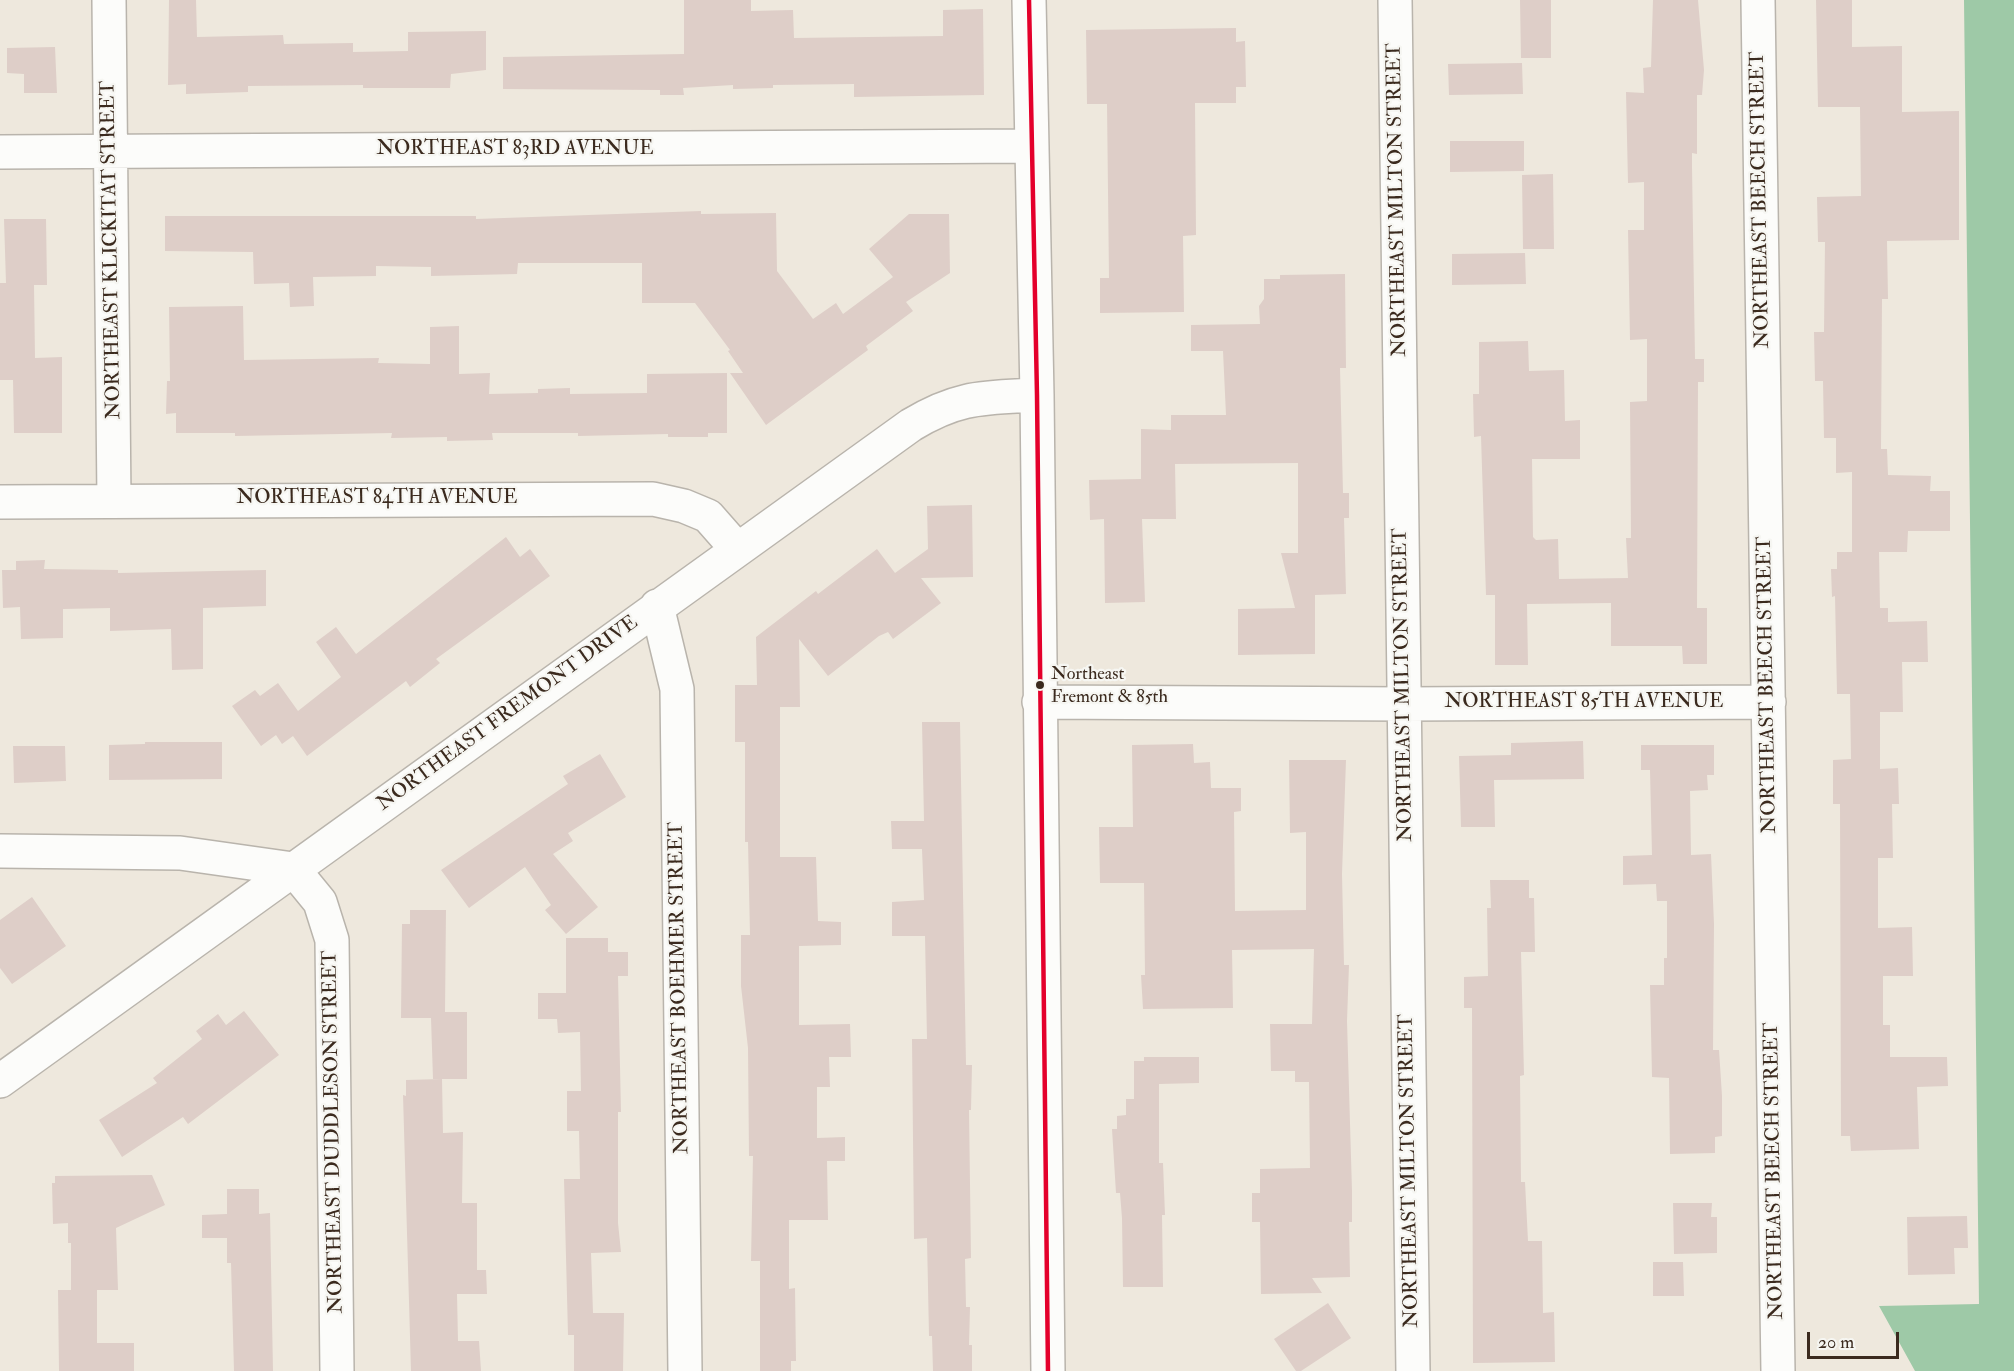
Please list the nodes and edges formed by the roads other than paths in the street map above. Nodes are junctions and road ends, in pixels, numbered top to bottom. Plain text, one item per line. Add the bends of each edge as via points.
1 (109, 0) edge
2 (1029, 0) edge
3 (1395, 0) edge
4 (1758, 0) edge
5 (1030, 146) junction
6 (0, 152) edge
7 (111, 152) junction
8 (1037, 395) junction
9 (114, 501) junction
10 (0, 502) edge
11 (737, 549) junction
12 (657, 606) junction
13 (1039, 702) junction
14 (1769, 702) junction
15 (1405, 704) junction
16 (0, 851) edge
17 (293, 869) junction
18 (0, 1081) edge
19 (337, 1371) edge
20 (686, 1371) edge
21 (1048, 1371) edge
22 (1413, 1371) edge
23 (1778, 1371) edge

1 - 7 street, NORTHEAST KLICKITAT STREET
2 - 5 street
3 - 15 street, NORTHEAST MILTON STREET
4 - 14 street, NORTHEAST BEECH STREET
5 - 7 street, NORTHEAST 83RD AVENUE
5 - 8 street
6 - 7 street, NORTHEAST 83RD AVENUE
7 - 9 street, NORTHEAST KLICKITAT STREET
8 - 11 street, NORTHEAST FREMONT DRIVE via 975,399 933,412
8 - 13 street
9 - 10 street, NORTHEAST 84TH AVENUE
9 - 11 street, NORTHEAST 84TH AVENUE via 653,499 708,516
11 - 12 street, NORTHEAST FREMONT DRIVE
12 - 17 street, NORTHEAST FREMONT DRIVE
12 - 20 street, NORTHEAST BOEHMER STREET via 676,689
13 - 15 street, NORTHEAST 85TH AVENUE
13 - 21 street
14 - 15 street, NORTHEAST 85TH AVENUE
14 - 23 street, NORTHEAST BEECH STREET
15 - 22 street, NORTHEAST MILTON STREET
16 - 17 street via 170,852
17 - 18 street, NORTHEAST FREMONT DRIVE
17 - 19 street, NORTHEAST DUDDLESON STREET via 320,902 332,940

